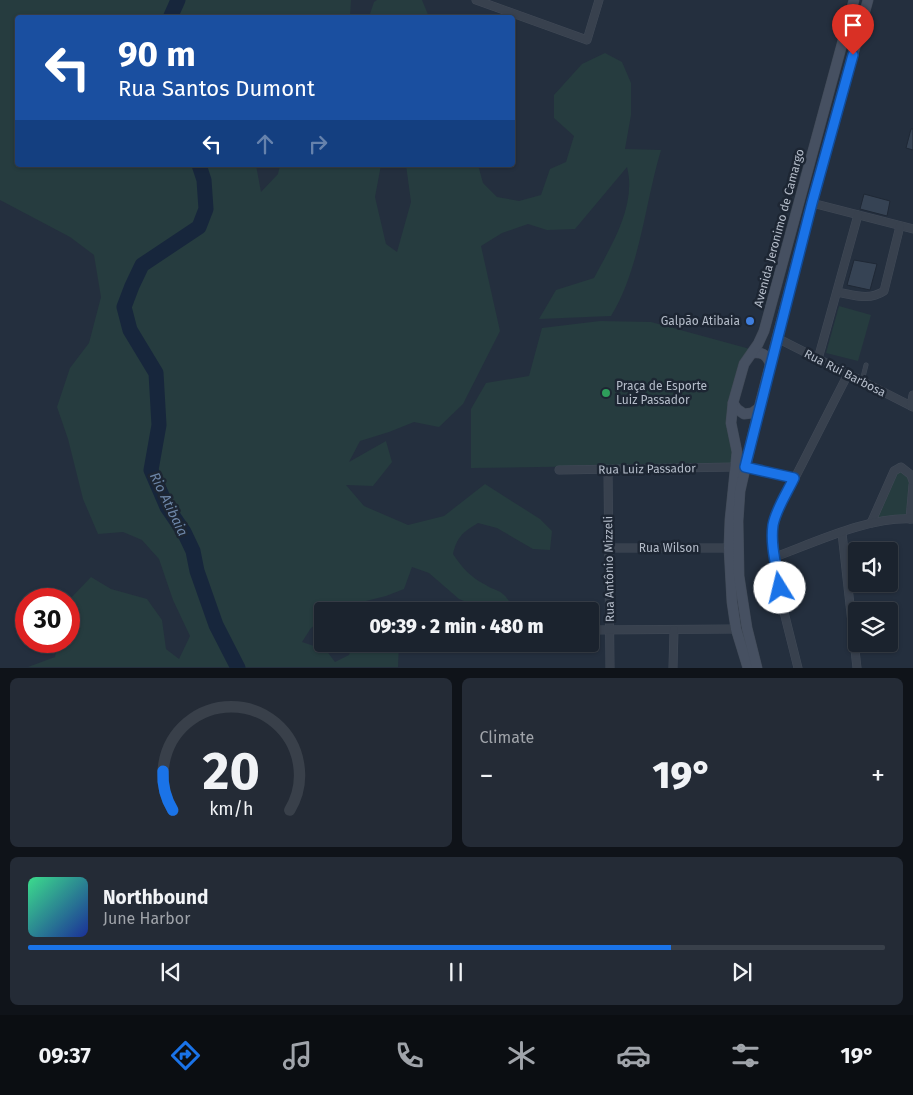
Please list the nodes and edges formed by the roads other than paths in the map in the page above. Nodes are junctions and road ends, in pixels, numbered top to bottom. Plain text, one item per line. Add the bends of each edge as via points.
1 (476, 0) edge
2 (599, 0) edge
3 (854, 0) edge
4 (868, 0) edge
5 (498, 4) edge
6 (812, 203) junction
7 (858, 215) junction
8 (900, 226) junction
9 (913, 229) edge
10 (837, 292) junction
11 (777, 338) junction
12 (752, 353) junction
13 (818, 359) junction
14 (770, 363) junction
15 (866, 365) dead end
16 (848, 374) junction
17 (862, 381) junction
18 (913, 395) edge
19 (733, 403) junction
20 (912, 407) edge
21 (759, 408) junction
22 (740, 467) junction
23 (558, 470) dead end
24 (608, 470) junction
25 (794, 478) junction
26 (913, 481) edge
27 (913, 485) edge
28 (911, 519) edge
29 (871, 523) junction
30 (842, 533) junction
31 (608, 548) junction
32 (729, 548) junction
33 (775, 557) junction
34 (609, 629) junction
35 (736, 629) junction
36 (599, 630) edge
37 (674, 630) junction
38 (610, 668) edge
39 (673, 668) edge
40 (748, 668) edge
41 (757, 668) edge
42 (798, 668) edge
43 (857, 668) edge

1 - 5 street
2 - 5 street via 587,40
3 - 12 main road, Avenida Jeronimo de Camargo via 764,331
4 - 6 main road
6 - 7 street
6 - 11 main road
7 - 8 street
7 - 10 street
8 - 9 street
8 - 10 street via 884,292 868,298
10 - 13 street
11 - 13 street, Rua Rui Barbosa
11 - 14 main road
12 - 14 main road via 760,352
12 - 19 main road, Avenida Jeronimo de Camargo via 744,364
13 - 16 street, Rua Rui Barbosa
14 - 21 main road
15 - 17 lane
16 - 17 street, Rua Rui Barbosa
16 - 25 street
17 - 20 street, Rua Rui Barbosa
18 - 20 street
19 - 21 main road via 744,414
19 - 22 main road, Avenida Jeronimo de Camargo via 731,422
21 - 22 main road
22 - 24 street, Rua Luiz Passador
22 - 25 street, Rua Luiz Passador
22 - 32 main road, Avenida Jeronimo de Camargo
22 - 41 main road via 739,576
23 - 24 street, Rua Luiz Passador
24 - 31 street, Rua Antônio Mizzeli
25 - 33 street via 774,524
26 - 29 street via 901,467 894,471
27 - 28 street
28 - 29 street
29 - 30 street
30 - 33 street
30 - 43 street
31 - 32 street, Rua Wilson
31 - 34 street, Rua Antônio Mizzeli
32 - 35 main road, Avenida Jeronimo de Camargo
33 - 42 street via 782,604
34 - 36 street
34 - 37 street
34 - 38 street, Rua Antônio Mizzeli
35 - 37 street
35 - 40 main road, Avenida Jeronimo de Camargo
37 - 39 street

